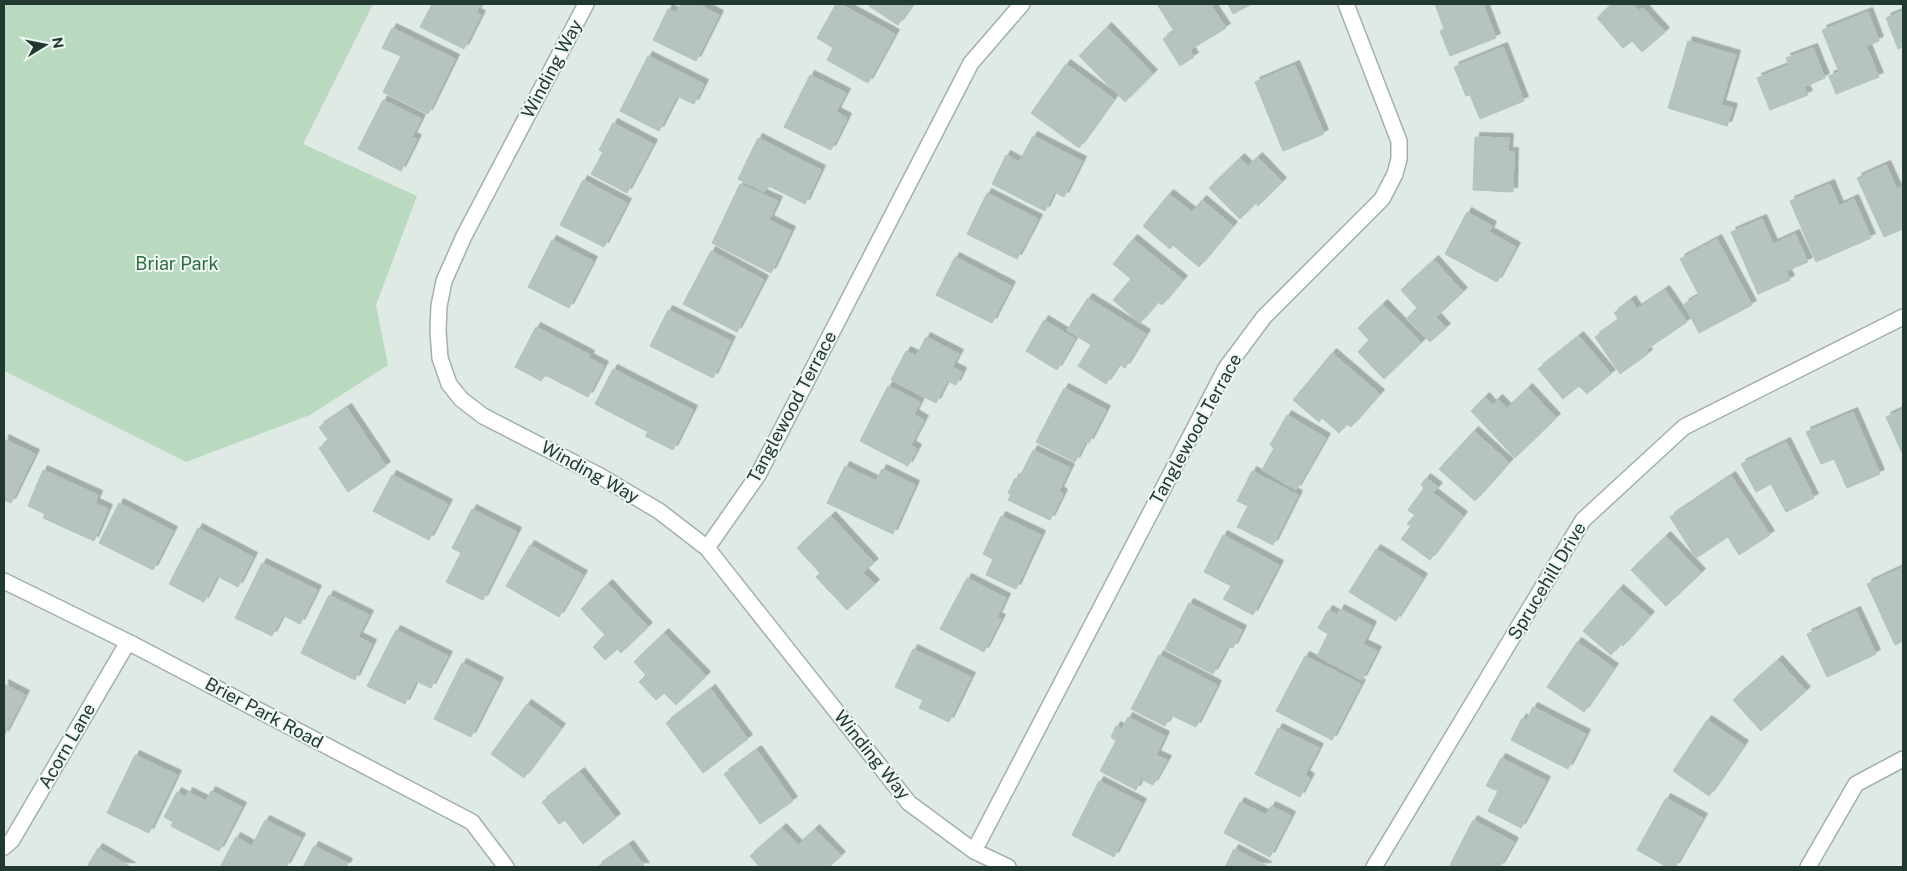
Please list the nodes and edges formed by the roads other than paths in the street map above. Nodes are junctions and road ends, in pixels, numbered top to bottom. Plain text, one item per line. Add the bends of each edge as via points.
1 (586, 4) edge
2 (1022, 4) edge
3 (1346, 4) edge
4 (1903, 317) edge
5 (707, 548) junction
6 (4, 581) edge
7 (128, 642) junction
8 (1903, 759) edge
9 (4, 847) edge
10 (974, 851) junction
11 (506, 867) edge
12 (1008, 867) edge
13 (1374, 867) edge
14 (1808, 867) edge

1 - 5 street, Winding Way via 464,236 444,281 439,306 440,358 449,384 461,399 484,416 600,476 658,511
2 - 5 street, Tanglewood Terrace via 971,63 758,475
3 - 10 street, Tanglewood Terrace via 1399,141 1395,174 1382,200 1264,317 1226,368
4 - 13 street, Sprucehill Drive via 1684,427 1583,520
5 - 10 street, Winding Way via 909,803
6 - 7 street, Brier Park Road
7 - 9 street, Acorn Lane via 12,840
7 - 11 street, Brier Park Road via 472,822
8 - 14 street via 1856,784
10 - 12 street, Winding Way

